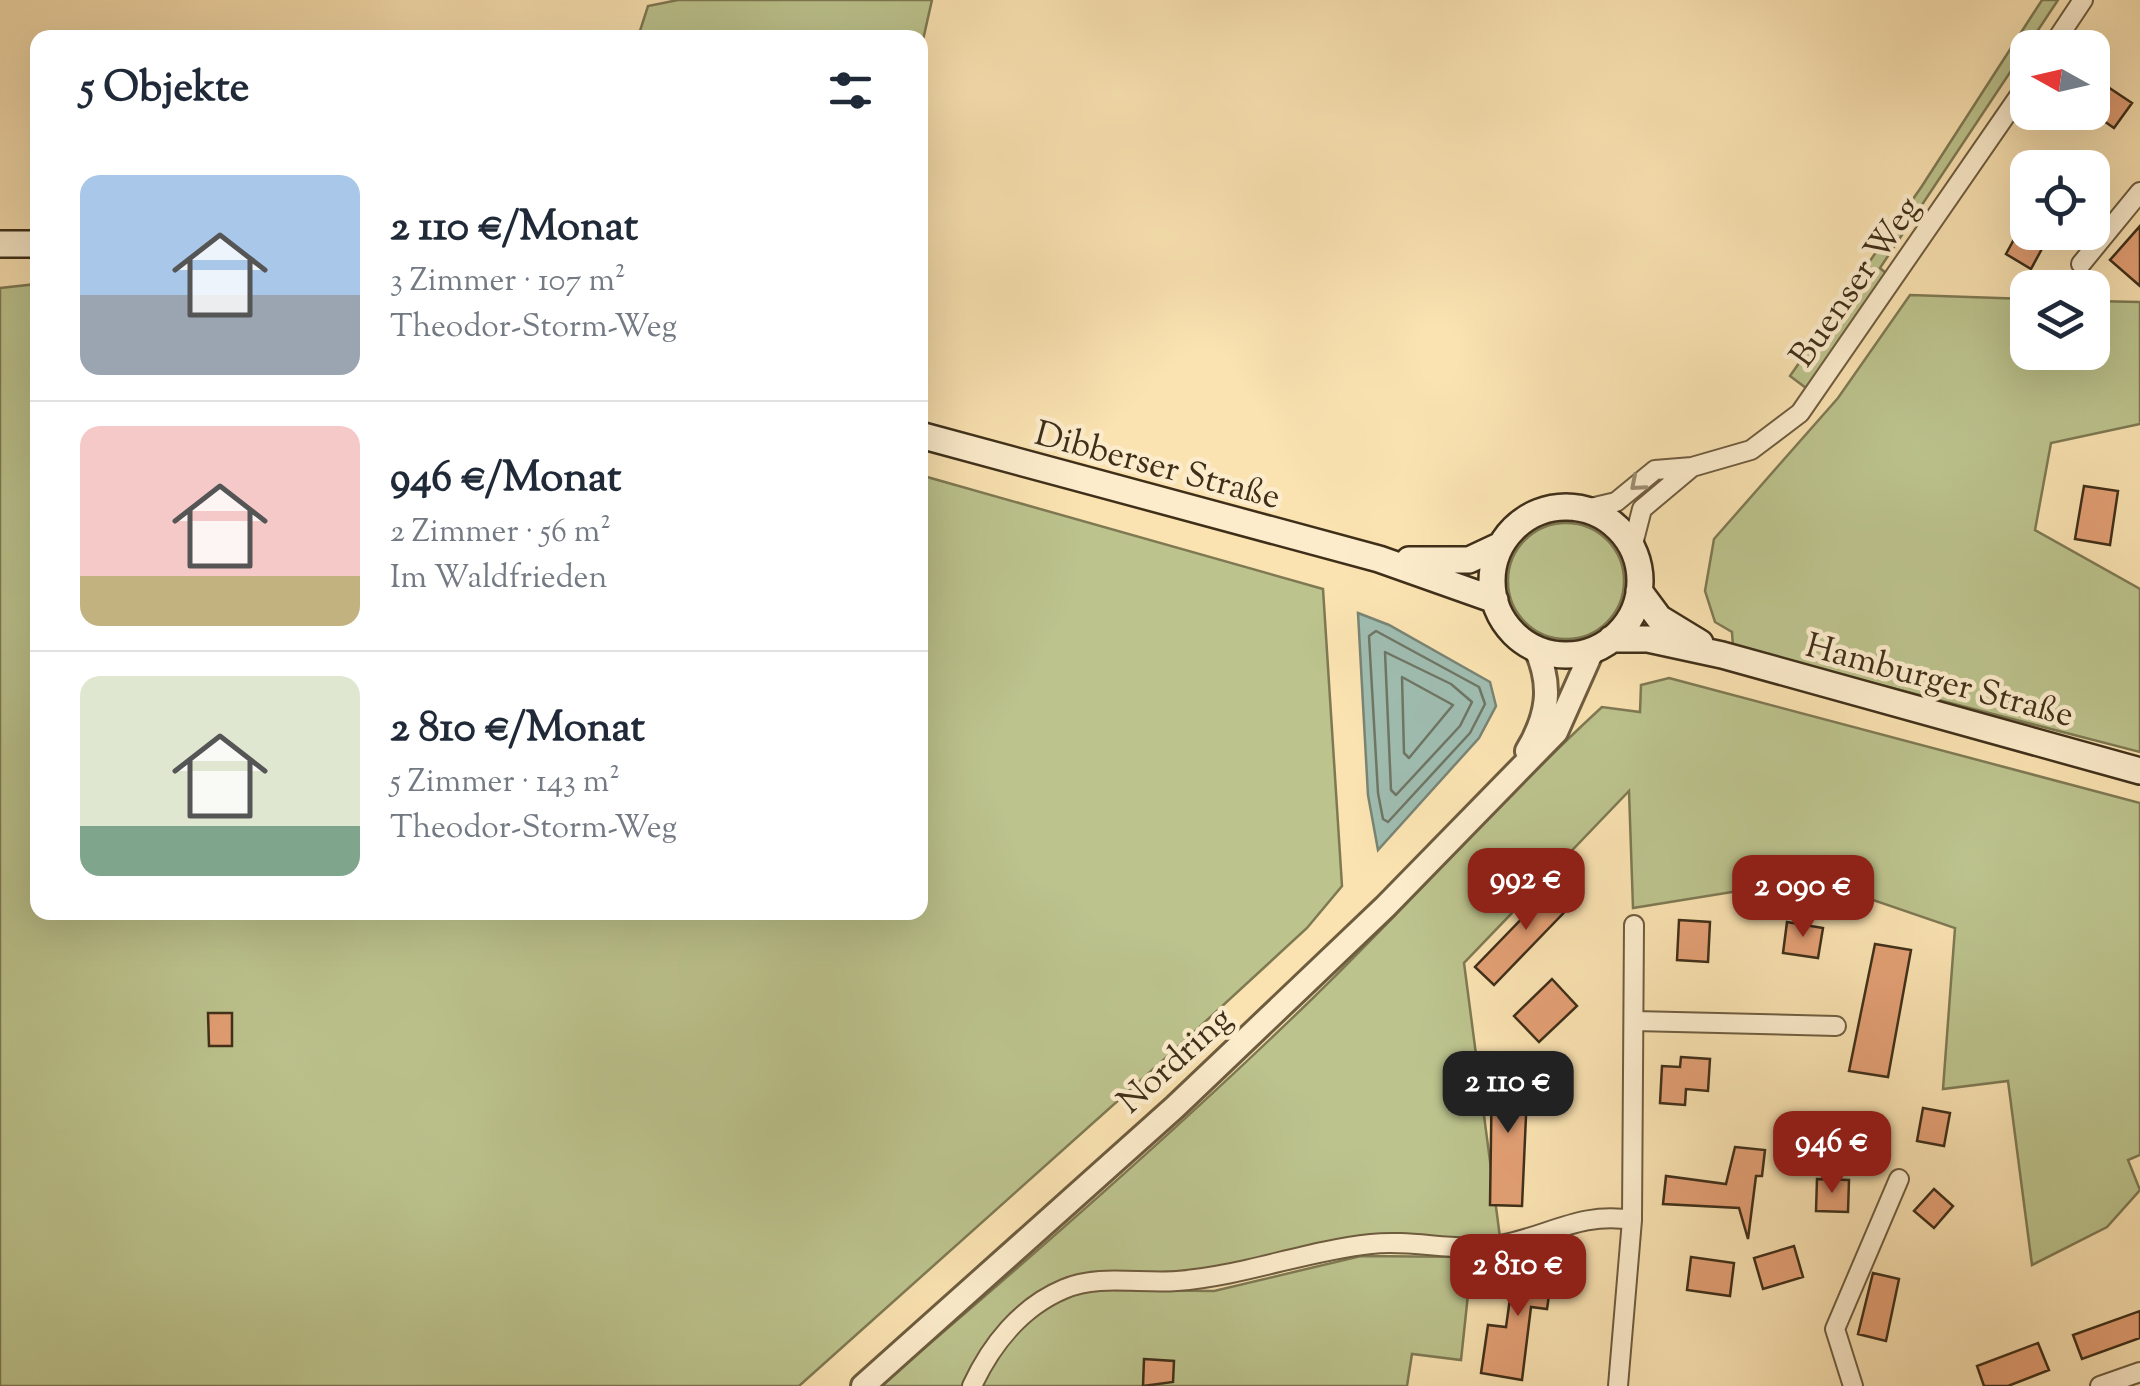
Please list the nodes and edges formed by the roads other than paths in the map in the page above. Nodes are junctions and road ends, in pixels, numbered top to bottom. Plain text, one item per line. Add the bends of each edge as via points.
1 (2083, 0) edge
2 (2063, 30) edge
3 (2010, 109) edge
4 (2140, 192) edge
5 (0, 244) edge
6 (30, 244) edge
7 (2081, 264) dead end
8 (928, 436) edge
9 (1692, 467) junction
10 (1586, 510) junction
11 (1501, 545) junction
12 (1632, 548) junction
13 (1378, 559) junction
14 (1639, 591) junction
15 (1495, 600) junction
16 (1602, 644) junction
17 (1535, 648) junction
18 (1722, 655) junction
19 (1518, 767) junction
20 (2140, 771) edge
21 (1634, 925) dead end
22 (1635, 1021) junction
23 (1836, 1026) dead end
24 (1899, 1179) dead end
25 (1632, 1220) junction
26 (2140, 1372) edge
27 (863, 1386) edge
28 (972, 1386) edge
29 (1618, 1386) edge
30 (1854, 1386) edge
31 (2100, 1386) edge

1 - 2 street
3 - 9 street, Buenser Weg via 1800,414 1751,450
4 - 7 street
5 - 6 main road
8 - 13 main road, Dibberser Straße
9 -> 10 street, Buenser Weg via 1655,470 1616,502
9 - 12 street, Buenser Weg via 1642,508
10 - 11 main road via 1538,512
10 - 12 main road via 1615,526
11 - 13 main road, Dibberser Straße via 1469,560
11 - 15 main road via 1493,568
12 - 14 main road
13 - 15 main road, Dibberser Straße
14 - 16 main road via 1629,618
14 - 18 main road, Hamburger Straße via 1665,623
15 - 17 main road via 1504,622
16 - 17 main road via 1562,654
16 - 18 main road, Hamburger Straße via 1648,639
16 - 19 street, Nordring via 1562,723
17 - 19 street, Nordring via 1548,697
18 - 20 main road, Hamburger Straße
19 - 27 street, Nordring via 1310,982
21 - 22 street
22 - 23 street
22 - 25 street
24 - 30 street via 1835,1329
25 - 28 street via 1588,1218 1501,1246 1393,1242 1177,1281 1084,1281 1010,1328 988,1352
25 - 29 street
26 - 31 street

